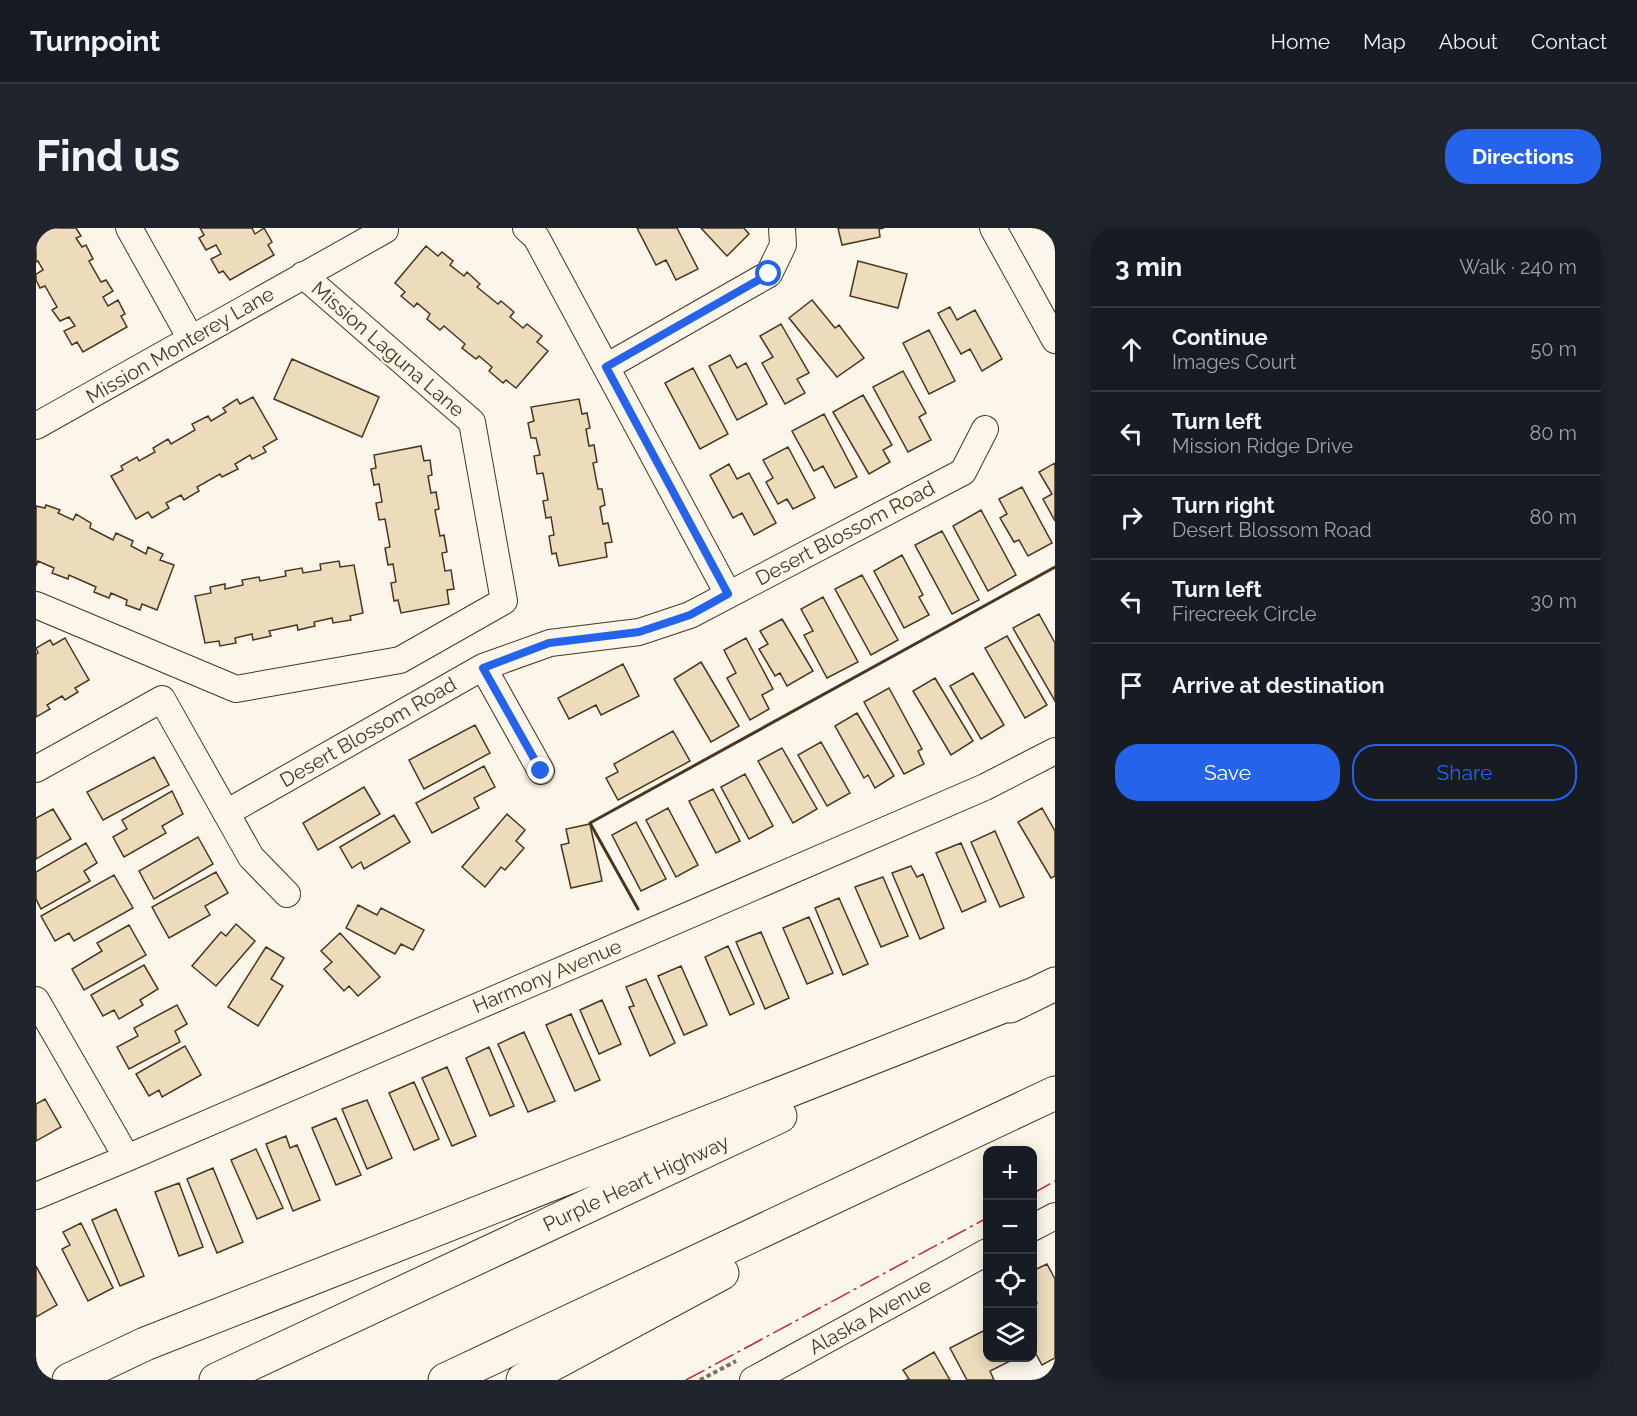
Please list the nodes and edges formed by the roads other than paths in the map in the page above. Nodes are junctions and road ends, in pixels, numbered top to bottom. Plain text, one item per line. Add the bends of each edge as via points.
1 (129, 228) edge
2 (385, 228) edge
3 (526, 228) edge
4 (782, 228) edge
5 (993, 228) edge
6 (303, 274) junction
7 (191, 339) junction
8 (1055, 340) edge
9 (606, 367) junction
10 (36, 426) edge
11 (985, 429) dead end
12 (728, 594) junction
13 (36, 605) edge
14 (483, 668) junction
15 (1055, 751) edge
16 (36, 769) edge
17 (541, 771) dead end
18 (226, 813) junction
19 (287, 894) dead end
20 (1042, 990) edge
21 (36, 1000) edge
22 (1055, 1093) edge
23 (127, 1158) junction
24 (36, 1196) edge
25 (1055, 1216) edge
26 (1037, 1225) edge
27 (983, 1254) edge
28 (69, 1380) edge
29 (216, 1380) edge
30 (444, 1380) edge
31 (523, 1380) edge
32 (753, 1380) edge

1 - 7 street
2 - 6 street, Mission Monterey Lane
3 - 9 street via 536,237
4 - 9 street via 783,245 769,274
5 - 8 street
6 - 7 street, Mission Monterey Lane
6 - 13 street, Mission Laguna Lane via 471,422 504,601 400,660 236,689
7 - 10 street, Mission Monterey Lane
9 - 12 street
11 - 12 street, Desert Blossom Road via 963,472
12 - 14 street, Desert Blossom Road via 690,615 639,632 549,643
14 - 17 street
14 - 18 street, Desert Blossom Road
15 - 23 street, Harmony Avenue via 985,787
16 - 18 street via 162,699
18 - 19 street via 251,856
20 - 28 highway via 145,1344
20 - 29 highway, Purple Heart Highway
21 - 23 street
22 - 30 highway
22 - 31 highway
23 - 24 street, Harmony Avenue
25 - 26 street
27 - 32 street, Alaska Avenue

